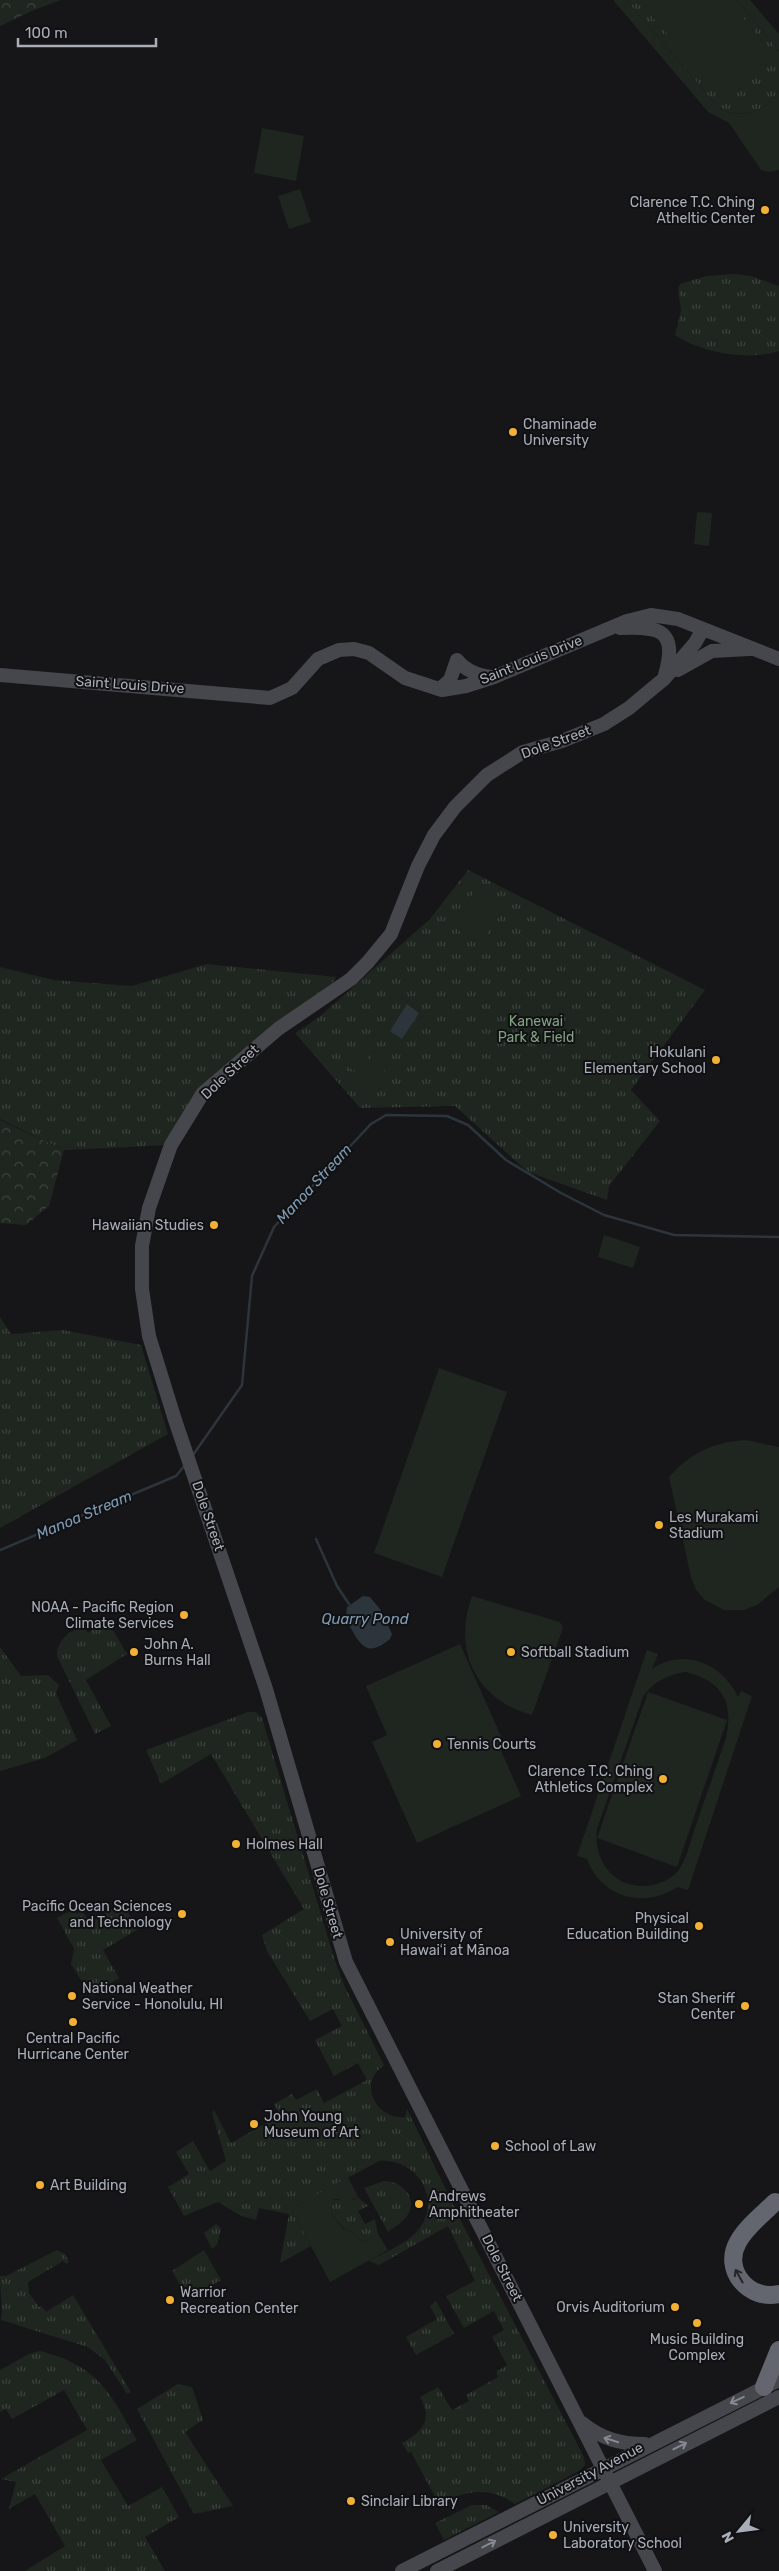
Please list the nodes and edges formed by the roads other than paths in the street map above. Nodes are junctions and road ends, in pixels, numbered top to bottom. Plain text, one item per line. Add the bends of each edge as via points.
1 (610, 628) junction
2 (703, 629) junction
3 (755, 650) junction
4 (779, 659) edge
5 (0, 675) edge
6 (494, 677) junction
7 (665, 678) junction
8 (440, 689) junction
9 (775, 2202) dead end
10 (779, 2294) edge
11 (779, 2350) edge
12 (772, 2383) edge
13 (779, 2397) edge
14 (580, 2421) junction
15 (648, 2444) junction
16 (603, 2468) junction
17 (610, 2483) junction
18 (402, 2571) edge
19 (437, 2571) edge
20 (655, 2571) edge

1 - 2 street, Saint Louis Drive via 639,617 664,615
1 - 6 street, Saint Louis Drive
1 - 7 street via 650,628 664,636 671,654
2 - 3 street, Saint Louis Drive
2 - 7 street, Dole Street
3 - 4 street, Saint Louis Drive
3 - 7 street via 712,651
5 - 8 street, Saint Louis Drive via 270,698 292,688 318,659 346,649 368,653 405,678
6 - 8 street, Saint Louis Drive via 466,686
6 - 8 street via 475,674 457,660 450,680
7 - 14 street, Dole Street via 604,724 523,752 470,790 434,835 391,934 368,962 351,980 278,1028 203,1093 171,1145 149,1208 142,1246 142,1289 149,1336 266,1689 346,1962
10 -> 9 highway via 762,2295 750,2290 736,2274 733,2261 738,2241
11 - 12 highway
12 -> 15 street, University Avenue
17 -> 13 street, University Avenue
15 -> 14 street via 618,2443 595,2433
14 - 16 street, Dole Street
15 - 16 street, University Avenue
16 - 17 street, Dole Street
16 - 18 street, University Avenue
19 -> 17 street, University Avenue
17 - 20 street, Dole Street

